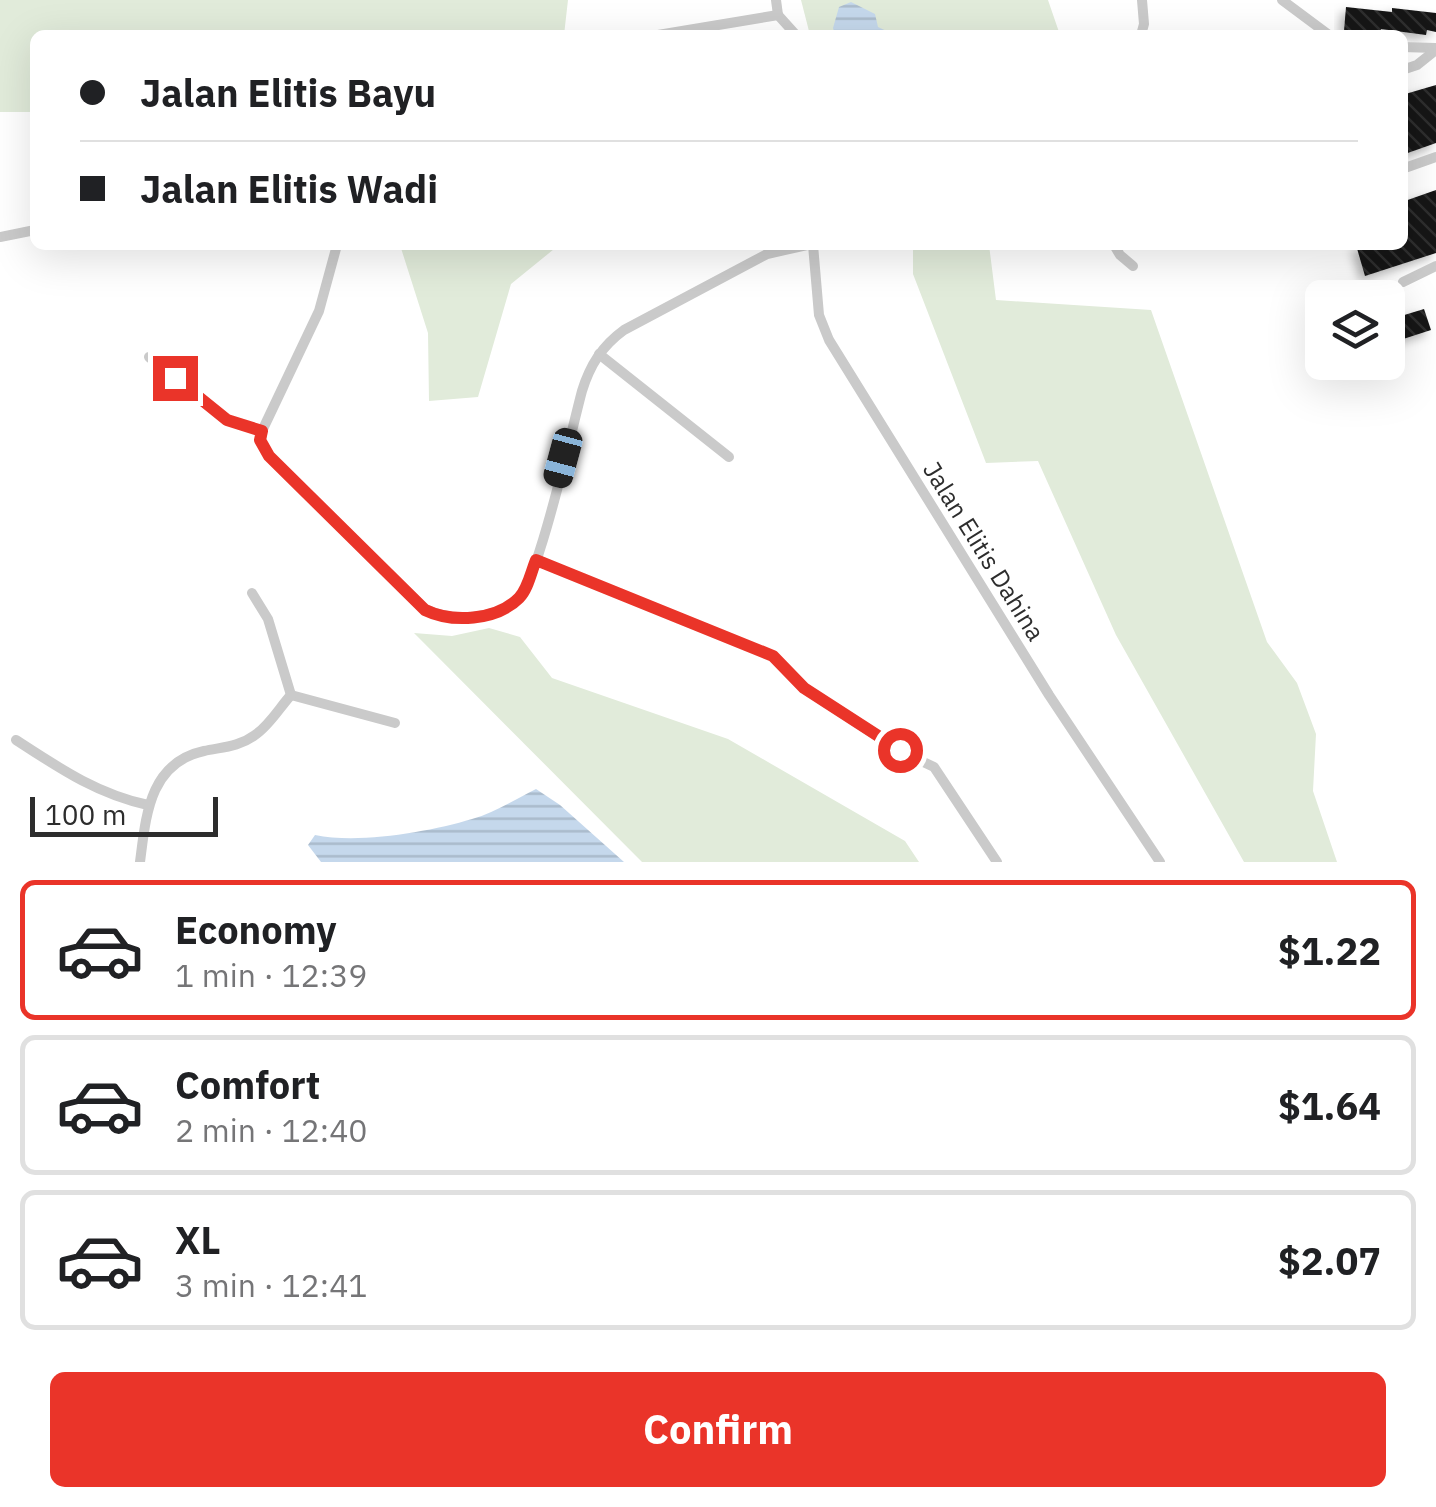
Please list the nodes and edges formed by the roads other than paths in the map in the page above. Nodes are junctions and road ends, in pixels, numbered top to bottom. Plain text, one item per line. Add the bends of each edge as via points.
1 (776, 0) edge
2 (1142, 0) edge
3 (1282, 0) edge
4 (778, 15) junction
5 (688, 30) edge
6 (792, 30) edge
7 (1142, 30) edge
8 (1321, 30) edge
9 (1408, 47) edge
10 (1436, 49) edge
11 (1408, 68) edge
12 (1436, 157) edge
13 (1408, 167) edge
14 (30, 231) edge
15 (0, 237) edge
16 (336, 250) edge
17 (786, 250) edge
18 (811, 250) edge
19 (1117, 250) edge
20 (1133, 266) dead end
21 (1436, 266) edge
22 (1405, 281) edge
23 (599, 354) junction
24 (149, 357) dead end
25 (262, 431) junction
26 (730, 456) dead end
27 (536, 560) junction
28 (252, 593) dead end
29 (291, 694) junction
30 (394, 722) dead end
31 (16, 740) dead end
32 (148, 805) junction
33 (140, 862) edge
34 (998, 862) edge
35 (1160, 862) edge

1 - 4 street
2 - 7 street
3 - 8 street
4 - 5 street
4 - 6 street
9 - 10 street
10 - 11 street
12 - 13 street
14 - 15 street
16 - 25 street via 320,311
17 - 23 street via 624,330
18 - 35 street, Jalan Elitis Dahina via 819,315 830,340
19 - 20 street
21 - 22 street
23 - 26 street
23 - 27 street via 582,390
24 - 25 street via 227,420
25 - 27 street via 269,456 425,610 462,620 508,606 523,594
27 - 34 street via 773,656 804,688 934,767
28 - 29 street via 268,619
29 - 30 street
29 - 32 street via 256,735 179,761
31 - 32 street via 105,794
32 - 33 street

